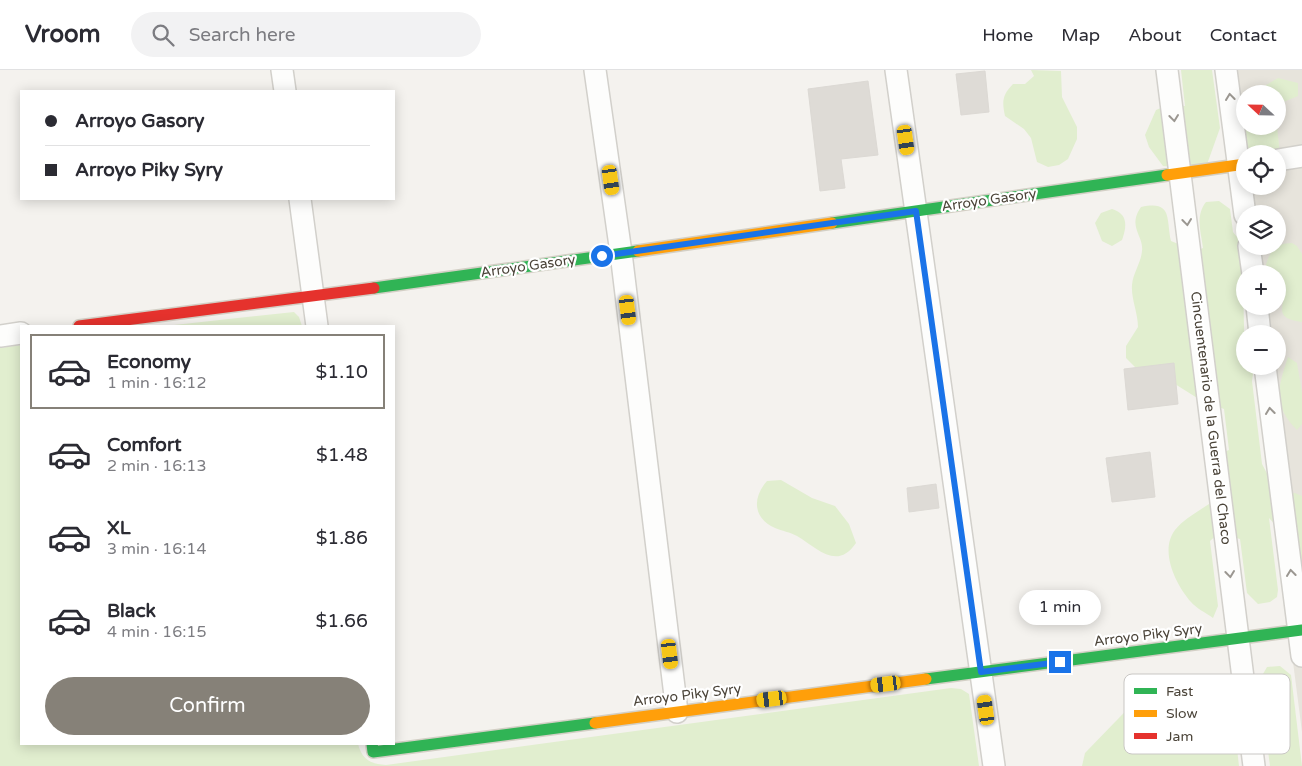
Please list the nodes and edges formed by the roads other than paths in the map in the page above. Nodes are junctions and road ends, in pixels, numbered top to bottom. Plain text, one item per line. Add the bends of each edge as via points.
1 (282, 70) edge
2 (595, 70) edge
3 (896, 70) edge
4 (1167, 70) edge
5 (1226, 70) edge
6 (285, 90) edge
7 (1239, 145) edge
8 (1302, 156) edge
9 (1286, 159) edge
10 (1236, 165) edge
11 (1181, 173) junction
12 (300, 200) edge
13 (916, 211) junction
14 (622, 253) junction
15 (313, 297) junction
16 (87, 325) edge
17 (316, 325) edge
18 (20, 333) edge
19 (0, 336) edge
20 (1266, 375) edge
21 (1300, 631) edge
22 (1238, 639) junction
23 (1302, 656) edge
24 (981, 672) junction
25 (1242, 674) edge
26 (677, 712) junction
27 (372, 748) edge
28 (994, 766) edge

1 - 6 street
2 - 14 street
3 - 13 street
4 -> 11 street, Cincuentenario de la Guerra del Chaco
7 -> 5 street
8 - 9 street
10 - 11 street, Arroyo Gasory
11 - 13 street, Arroyo Gasory
11 -> 22 street, Cincuentenario de la Guerra del Chaco
12 - 15 street
13 - 14 street, Arroyo Gasory
13 - 24 street
14 - 15 street, Arroyo Gasory
14 - 26 street
15 - 16 street, Arroyo Gasory
15 - 17 street
18 - 19 street
21 -> 20 street
21 - 22 street, Arroyo Piky Syry
21 - 23 street
22 - 24 street, Arroyo Piky Syry
22 - 25 street, Cincuentenario de la Guerra del Chaco
24 - 26 street, Arroyo Piky Syry
24 - 28 street
26 - 27 street, Arroyo Piky Syry

